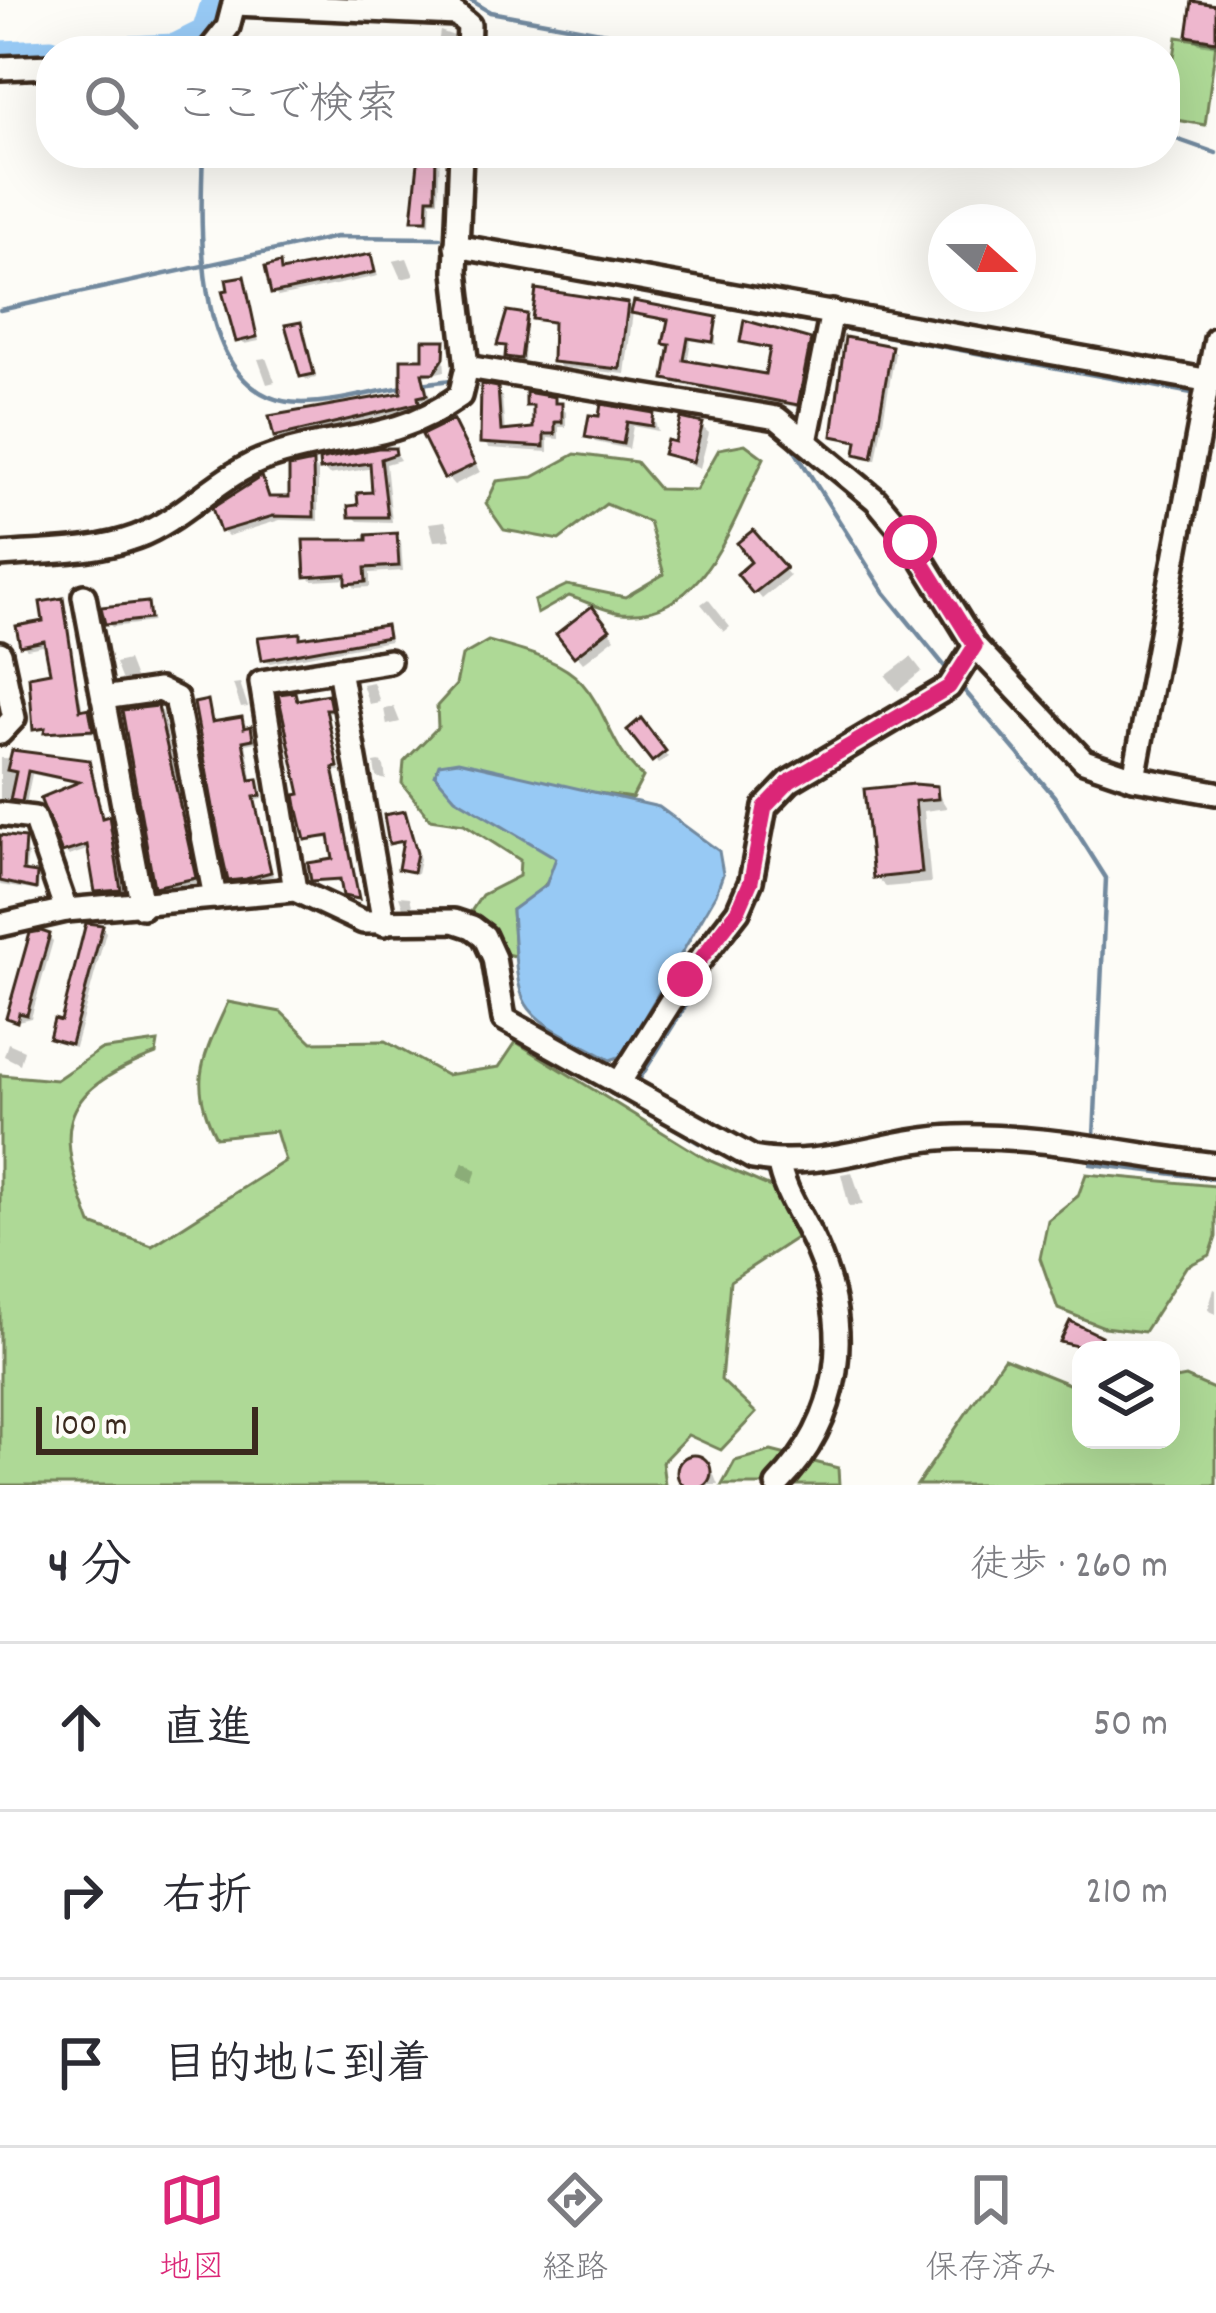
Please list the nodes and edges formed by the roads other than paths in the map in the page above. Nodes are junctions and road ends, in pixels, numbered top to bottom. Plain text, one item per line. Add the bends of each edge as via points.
1 (235, 2) edge
2 (221, 36) edge
3 (469, 36) edge
4 (36, 67) edge
5 (0, 68) edge
6 (460, 168) edge
7 (456, 246) junction
8 (831, 322) junction
9 (1216, 339) edge
10 (466, 367) junction
11 (1209, 388) edge
12 (807, 437) junction
13 (0, 555) edge
14 (84, 596) dead end
15 (975, 646) junction
16 (0, 652) edge
17 (389, 661) dead end
18 (339, 669) junction
19 (103, 698) junction
20 (0, 733) edge
21 (1134, 778) junction
22 (1216, 793) edge
23 (0, 814) edge
24 (295, 890) junction
25 (215, 897) junction
26 (142, 907) junction
27 (66, 910) junction
28 (384, 924) junction
29 (0, 926) edge
30 (619, 1083) junction
31 (779, 1163) junction
32 (1216, 1165) edge
33 (777, 1485) edge

1 - 2 street
1 - 3 street via 456,14
4 - 5 street
6 - 7 street
7 - 8 street
7 - 10 street
8 - 11 street
8 - 12 street
9 - 11 street
10 - 12 street via 747,409
10 - 13 street via 460,396 423,422 271,456 137,537
11 - 21 street
12 - 15 street via 910,542
14 - 19 street
15 - 21 street via 1084,761
15 - 30 street via 955,680 790,781 765,807 738,911
16 - 20 street via 14,718
17 - 18 street
18 - 24 street via 261,682
18 - 28 street
19 - 25 street via 159,690 176,698
19 - 26 street
21 - 22 street
23 - 27 street via 34,818
24 - 25 street
24 - 28 street
25 - 26 street
26 - 27 street
27 - 29 street
28 - 30 street via 472,927 494,958 504,1018
30 - 31 street via 710,1139
31 - 32 street via 952,1137
31 - 33 street via 826,1268 841,1342 821,1420

